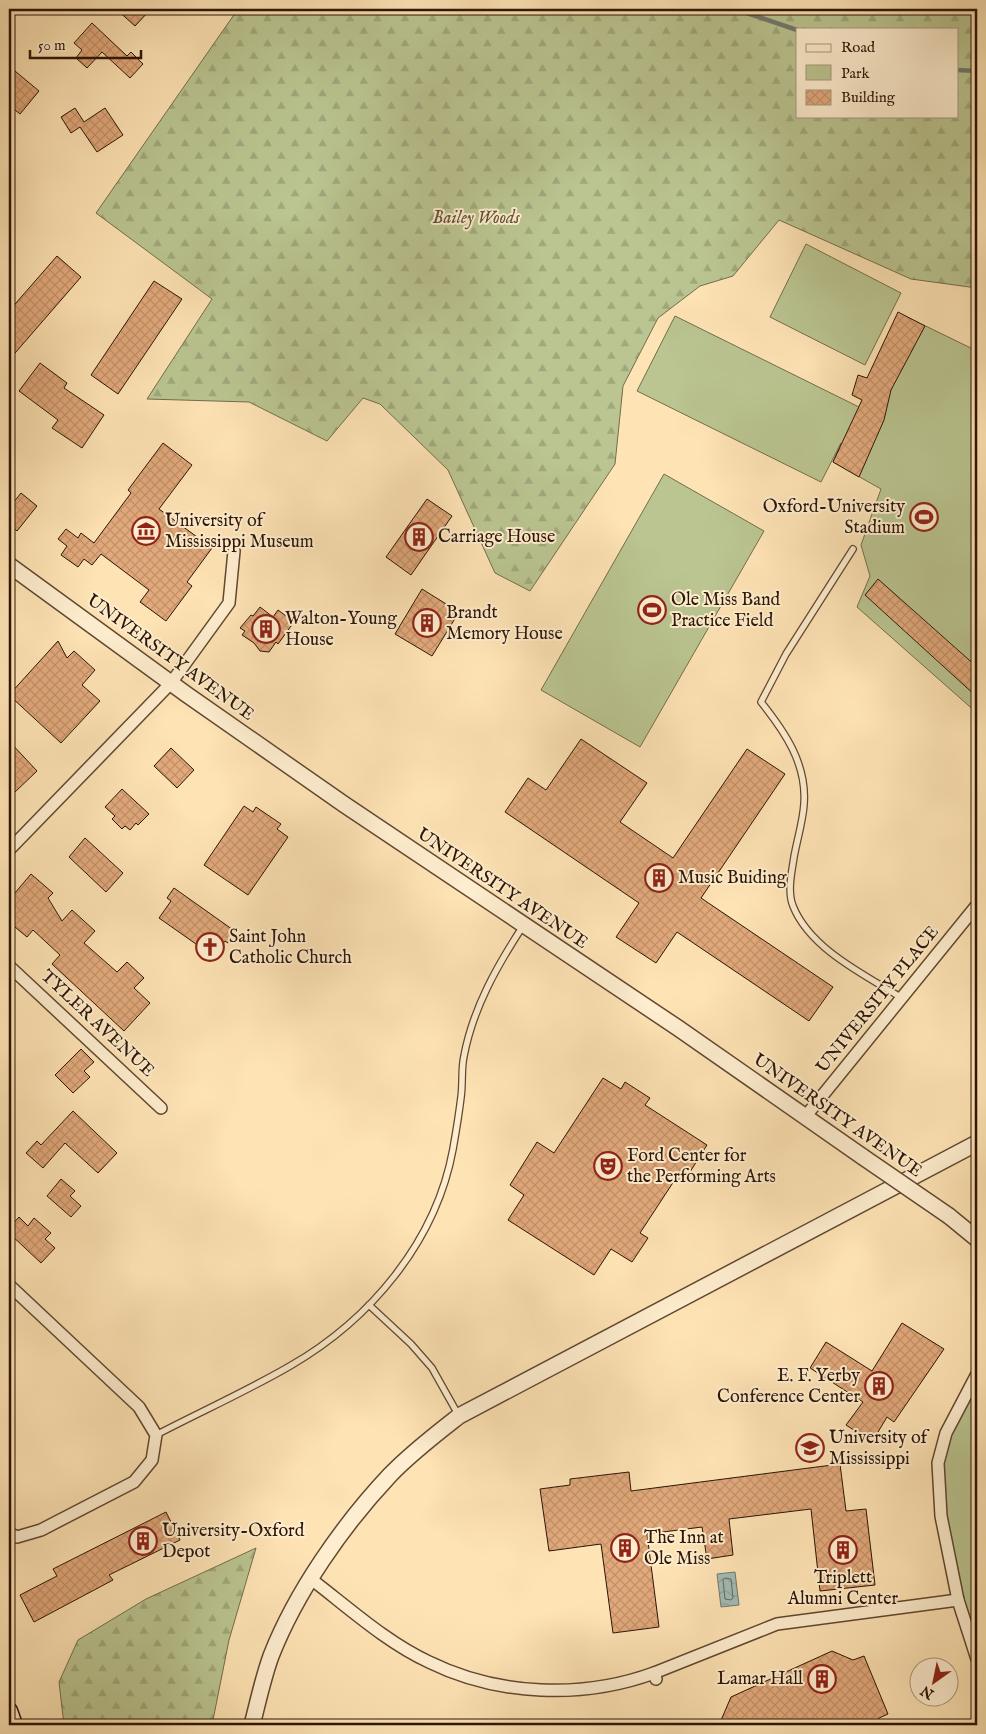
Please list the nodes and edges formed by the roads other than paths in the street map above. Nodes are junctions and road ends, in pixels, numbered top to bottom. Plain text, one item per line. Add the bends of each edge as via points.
1 (854, 549) dead end
2 (234, 551) dead end
3 (9, 565) edge
4 (171, 683) junction
5 (9, 850) edge
6 (977, 905) edge
7 (523, 926) junction
8 (9, 966) edge
9 (902, 998) junction
10 (161, 1108) dead end
11 (805, 1117) junction
12 (977, 1143) edge
13 (977, 1239) edge
14 (9, 1285) edge
15 (369, 1305) junction
16 (977, 1374) edge
17 (460, 1416) junction
18 (156, 1435) junction
19 (9, 1533) edge
20 (311, 1580) junction
21 (958, 1600) junction
22 (977, 1659) edge
23 (9, 1711) edge
24 (14, 1725) edge
25 (252, 1725) edge

1 - 9 lane via 786,654 761,702 793,748 803,775 804,805 790,892 793,905 815,937 835,955
2 - 4 street via 229,603
3 - 4 street, UNIVERSITY AVENUE
4 - 5 street
4 - 7 street, UNIVERSITY AVENUE
6 - 9 street, UNIVERSITY PLACE
7 - 11 street, UNIVERSITY AVENUE
7 - 15 lane via 502,958 472,1022 464,1057 453,1151 441,1194 424,1232
8 - 10 street, TYLER AVENUE
9 - 11 street, UNIVERSITY PLACE
11 - 13 street, UNIVERSITY AVENUE, bridge
12 - 17 street
14 - 18 street via 139,1407
15 - 17 lane via 432,1368
15 - 18 lane via 291,1366
16 - 21 street via 946,1433 938,1463 941,1516
17 - 20 street via 390,1475 349,1524
18 - 19 street via 152,1460 134,1482 41,1530 17,1537
20 - 21 street via 388,1639 430,1663 479,1680 524,1690 571,1690 631,1682 655,1676 777,1624
20 - 25 street via 294,1606 271,1656
21 - 22 street
23 - 24 main road

